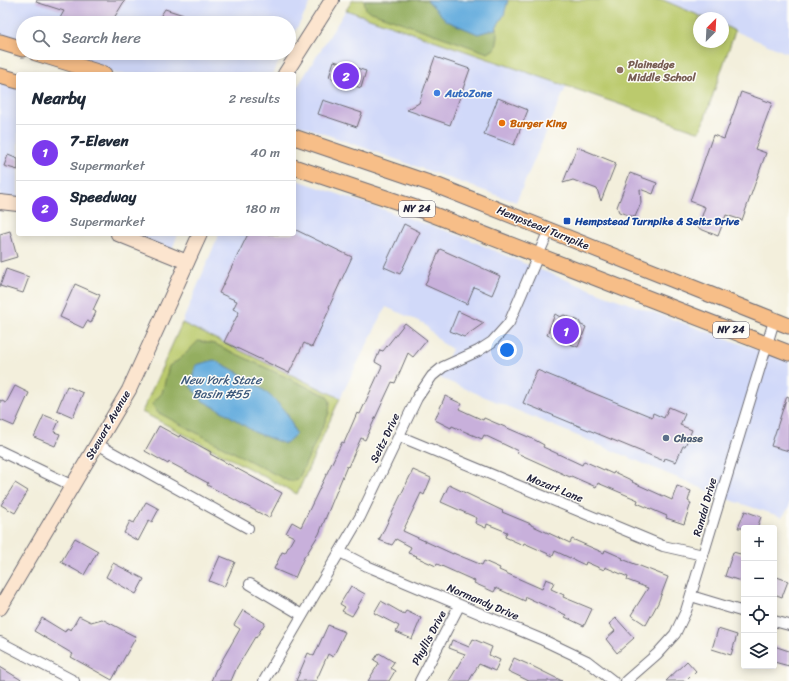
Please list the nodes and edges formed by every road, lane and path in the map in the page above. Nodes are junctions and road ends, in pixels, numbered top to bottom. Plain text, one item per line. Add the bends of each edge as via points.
1 (332, 0) edge
2 (0, 42) edge
3 (16, 47) edge
4 (296, 57) edge
5 (59, 60) edge
6 (294, 60) edge
7 (98, 72) edge
8 (286, 72) edge
9 (0, 76) edge
10 (16, 80) edge
11 (296, 138) edge
12 (296, 168) edge
13 (0, 202) edge
14 (16, 204) edge
15 (549, 230) junction
16 (127, 236) edge
17 (199, 236) edge
18 (538, 256) junction
19 (187, 262) junction
20 (774, 320) junction
21 (789, 326) edge
22 (767, 344) junction
23 (789, 353) edge
24 (399, 436) junction
25 (97, 444) junction
26 (0, 451) edge
27 (73, 486) junction
28 (248, 528) dead end
29 (340, 552) junction
30 (703, 555) junction
31 (250, 584) dead end
32 (691, 596) junction
33 (460, 606) junction
34 (0, 608) edge
35 (741, 611) edge
36 (302, 615) junction
37 (777, 622) edge
38 (789, 625) edge
39 (0, 642) edge
40 (74, 681) edge
41 (264, 681) edge
42 (420, 681) edge
43 (613, 681) edge
44 (626, 681) edge

1 - 4 main road
2 - 3 main road
5 - 7 main road
6 - 8 main road
9 - 10 main road
11 - 15 main road, Hempstead Turnpike / NY 24 via 438,186
12 - 18 main road, NY 24 via 416,208
13 - 14 main road
15 - 18 street, Seitz Drive
15 - 20 main road, Hempstead Turnpike / NY 24
16 - 19 main road
17 - 19 main road, Stewart Avenue
18 - 22 main road, NY 24
18 - 24 street, Seitz Drive via 509,323 492,342 478,352 443,367 432,376 417,398
19 - 25 main road, Stewart Avenue via 128,390
20 - 21 main road, Hempstead Turnpike / NY 24
20 - 22 street, Randal Drive
22 - 23 main road, NY 24
22 - 30 street, Randal Drive
24 - 29 street, Seitz Drive
24 - 30 street, Mozart Lane via 663,546
25 - 27 main road, Stewart Avenue
25 - 28 street
26 - 27 street
27 - 34 main road, Stewart Avenue
29 - 33 street, Normandy Drive
29 - 36 street, Seitz Drive
30 - 32 street, Randal Drive
31 - 36 street
32 - 35 street
32 - 44 street, Randal Drive via 674,634 657,654
33 - 42 street, Phyllis Drive
33 - 43 street, Normandy Drive via 587,661
36 - 41 street, Seitz Drive
37 - 38 street
39 - 40 street

